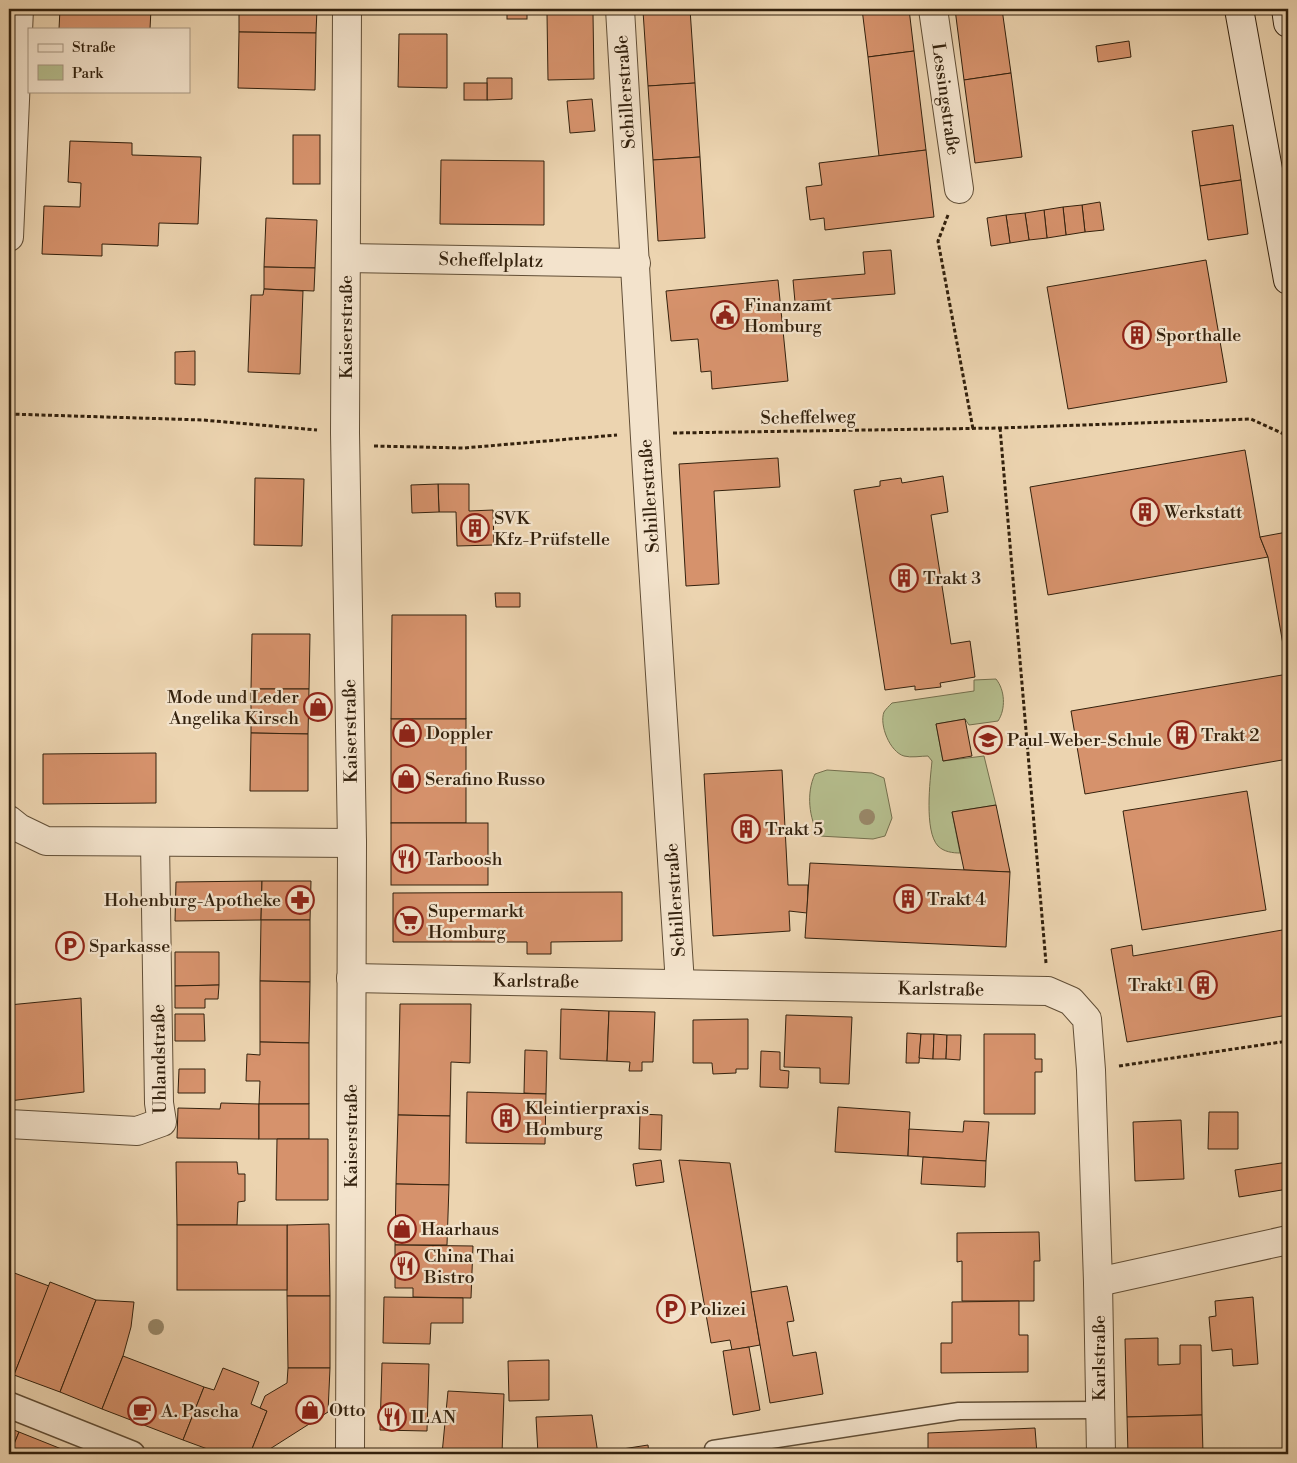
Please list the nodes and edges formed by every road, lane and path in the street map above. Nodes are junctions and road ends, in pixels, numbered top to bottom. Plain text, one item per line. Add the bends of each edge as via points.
1 (18, 9) edge
2 (348, 9) edge
3 (620, 9) edge
4 (933, 9) edge
5 (1239, 9) edge
6 (1286, 9) edge
7 (1288, 23) edge
8 (959, 190) joint
9 (9, 237) edge
10 (346, 258) junction
11 (636, 262) junction
12 (1288, 280) edge
13 (9, 414) edge
14 (1000, 428) junction
15 (973, 429) junction
16 (644, 433) junction
17 (1288, 436) edge
18 (345, 439) junction
19 (9, 820) edge
20 (155, 842) junction
21 (352, 843) junction
22 (350, 978) junction
23 (680, 984) junction
24 (1048, 991) junction
25 (1288, 1041) edge
26 (1091, 1070) junction
27 (9, 1124) edge
28 (1288, 1240) edge
29 (1098, 1282) junction
30 (9, 1404) edge
31 (1099, 1410) junction
32 (713, 1449) dead end
33 (132, 1454) edge
34 (350, 1454) edge
35 (1101, 1454) edge

1 - 9 street
2 - 10 street, Kaiserstraße
3 - 11 street, Schillerstraße
4 - 8 street, Lessingstraße
5 - 12 street
6 - 7 street
8 - 15 path via 938,241
10 - 11 street, Scheffelplatz
10 - 18 street, Kaiserstraße
11 - 16 street, Schillerstraße
13 - 18 path, Scheffelweg via 203,420
14 - 15 path, Scheffelweg
14 - 17 path, Scheffelweg via 1251,419
14 - 24 path
15 - 16 path, Scheffelweg
16 - 18 path, Scheffelweg via 464,448
16 - 23 street, Schillerstraße
18 - 21 street, Kaiserstraße
19 - 20 street via 46,841
20 - 21 street
20 - 27 street, Uhlandstraße via 162,1122 137,1132
21 - 22 street, Kaiserstraße
22 - 23 street, Karlstraße
22 - 34 street, Kaiserstraße
23 - 24 street, Karlstraße
24 - 26 street, Karlstraße via 1071,1001 1086,1019
25 - 26 path
26 - 29 street, Karlstraße
28 - 29 street
29 - 31 street, Karlstraße
30 - 33 street
31 - 32 lane via 959,1411
31 - 35 street, Karlstraße

